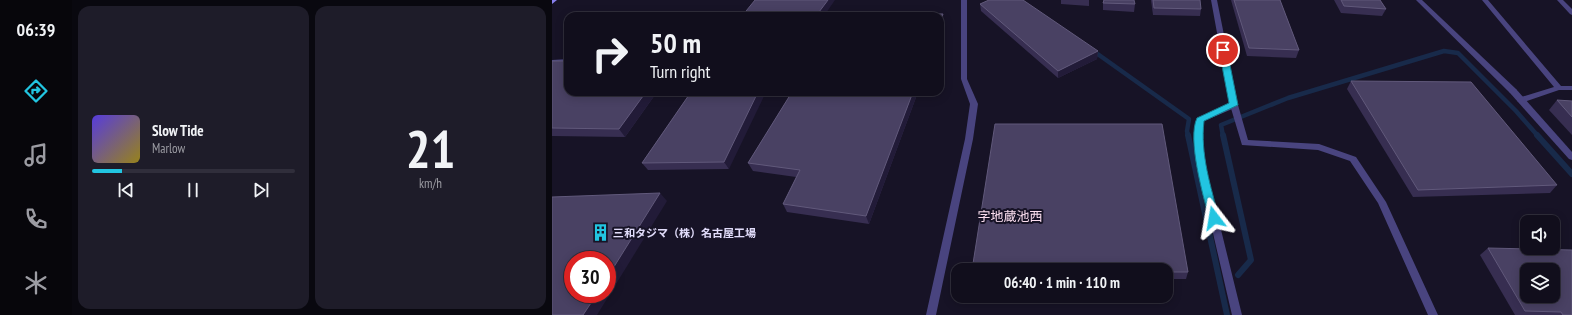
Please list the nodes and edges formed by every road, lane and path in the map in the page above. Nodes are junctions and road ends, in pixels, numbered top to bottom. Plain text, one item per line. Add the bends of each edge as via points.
1 (554, 0) edge
2 (964, 0) edge
3 (1214, 0) edge
4 (1420, 0) edge
5 (1485, 0) edge
6 (1560, 0) edge
7 (552, 2) edge
8 (1572, 13) edge
9 (564, 61) edge
10 (552, 62) edge
11 (1559, 88) junction
12 (1572, 88) edge
13 (1521, 100) junction
14 (1235, 108) junction
15 (1572, 157) edge
16 (932, 315) edge
17 (1237, 315) edge
18 (1433, 315) edge

1 - 7 street
2 - 16 street via 964,79 974,104
3 - 14 street
4 - 13 street
5 - 11 street
6 - 8 street
9 - 10 street
11 - 12 street
11 - 13 street
13 - 15 street
14 - 17 street via 1200,120 1198,136 1203,173
14 - 18 street via 1245,143 1320,147 1353,159 1382,202

